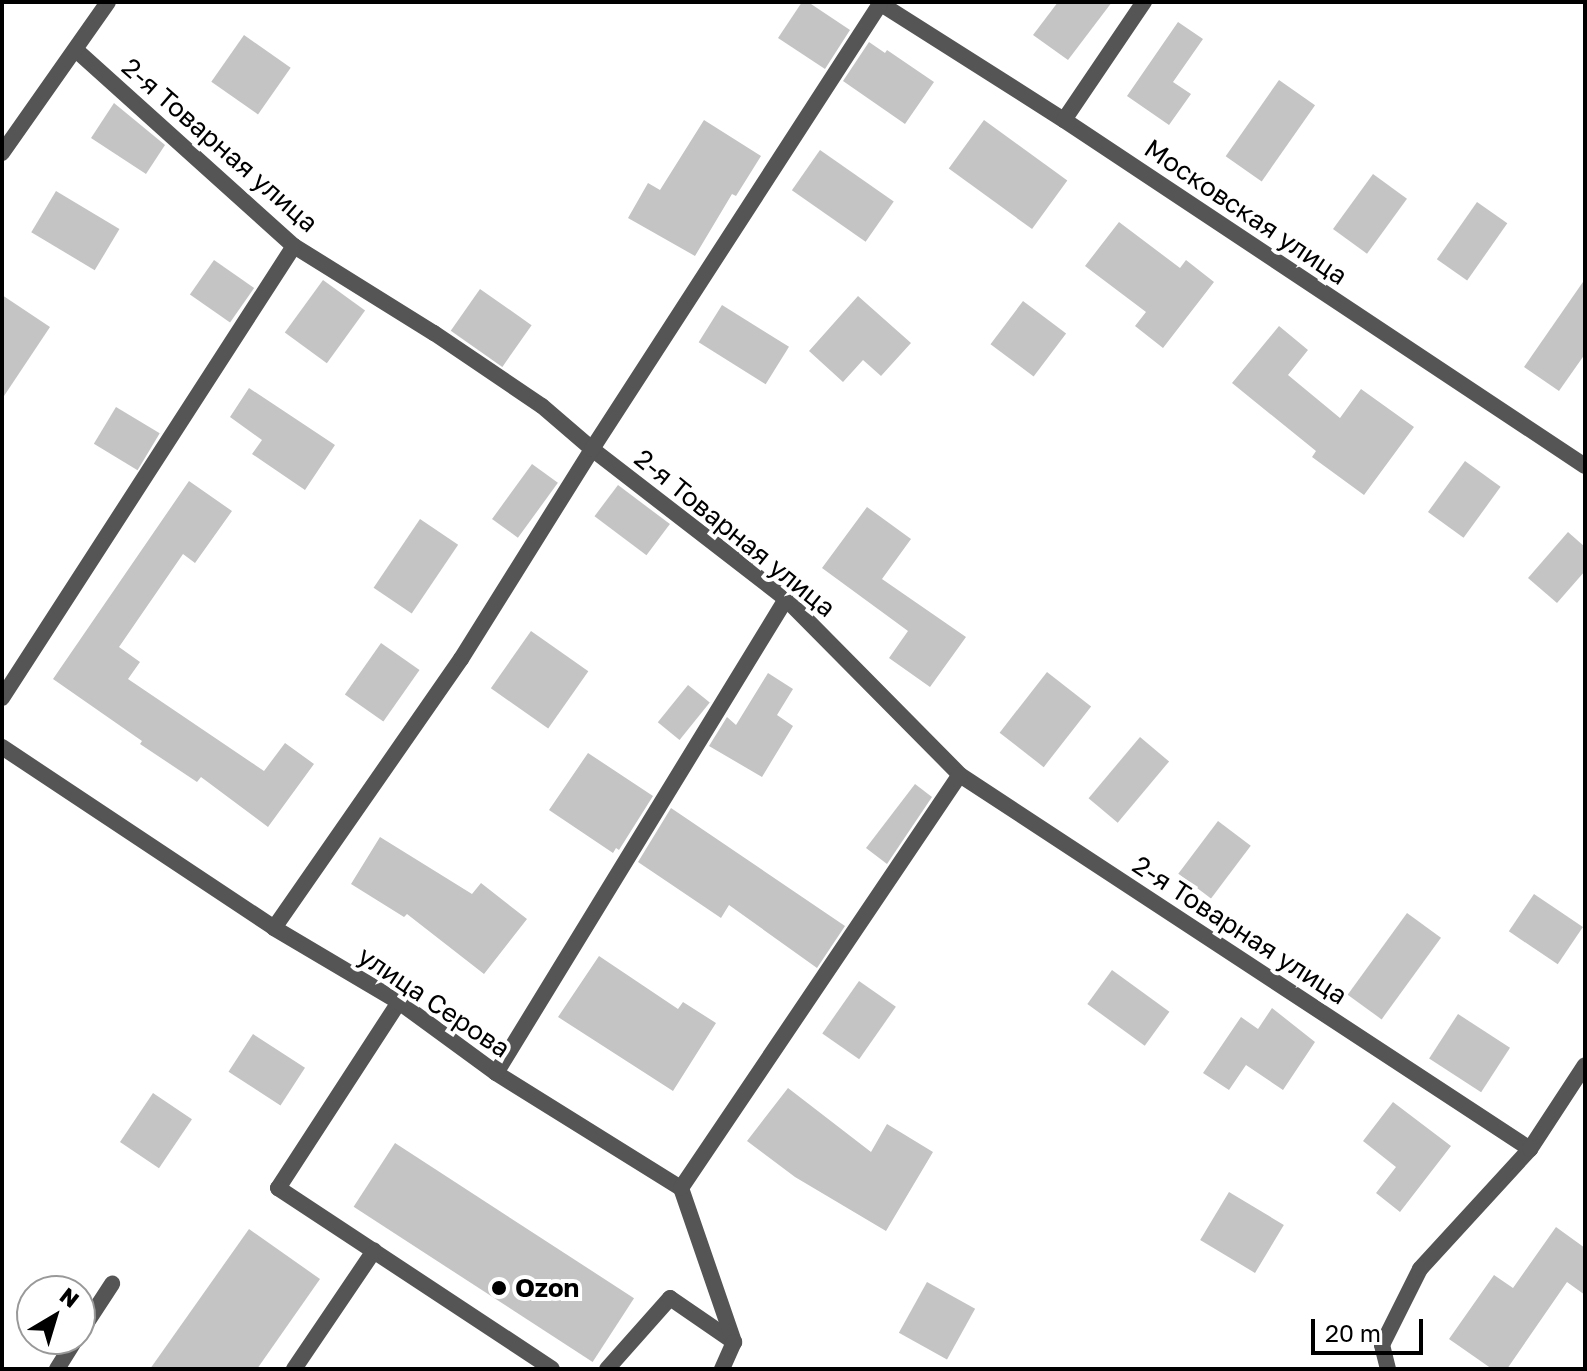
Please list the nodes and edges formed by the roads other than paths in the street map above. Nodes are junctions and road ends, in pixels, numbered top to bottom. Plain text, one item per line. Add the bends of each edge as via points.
1 (108, 2) edge
2 (1144, 2) edge
3 (879, 3) edge
4 (76, 50) junction
5 (1064, 120) junction
6 (2, 153) edge
7 (294, 246) junction
8 (592, 449) junction
9 (1585, 466) edge
10 (786, 599) junction
11 (2, 698) edge
12 (2, 747) edge
13 (960, 775) junction
14 (274, 928) junction
15 (399, 1002) junction
16 (1585, 1065) edge
17 (496, 1073) junction
18 (1530, 1149) junction
19 (681, 1188) junction
20 (374, 1251) junction
21 (112, 1284) dead end
22 (96, 1308) edge
23 (734, 1342) junction
24 (294, 1369) edge
25 (552, 1369) edge
26 (607, 1369) edge
27 (722, 1369) edge
28 (1388, 1369) edge

1 - 4 street
2 - 5 street
3 - 5 street, Московская улица
3 - 8 street
4 - 6 street
4 - 7 street, 2-я Товарная улица
5 - 9 street, Московская улица
7 - 8 street, 2-я Товарная улица via 518,390
7 - 11 street
8 - 10 street, 2-я Товарная улица
8 - 14 street via 461,659
10 - 13 street, 2-я Товарная улица
10 - 17 street
12 - 14 street, улица Серова
13 - 18 street, 2-я Товарная улица
13 - 19 street
14 - 15 street, улица Серова
15 - 17 street, улица Серова
15 - 20 street via 278,1188
16 - 18 street
17 - 19 street, улица Серова
18 - 28 street via 1420,1269 1382,1345
19 - 23 street
20 - 24 street
20 - 25 street
21 - 22 street
23 - 26 street via 670,1298
23 - 27 street

